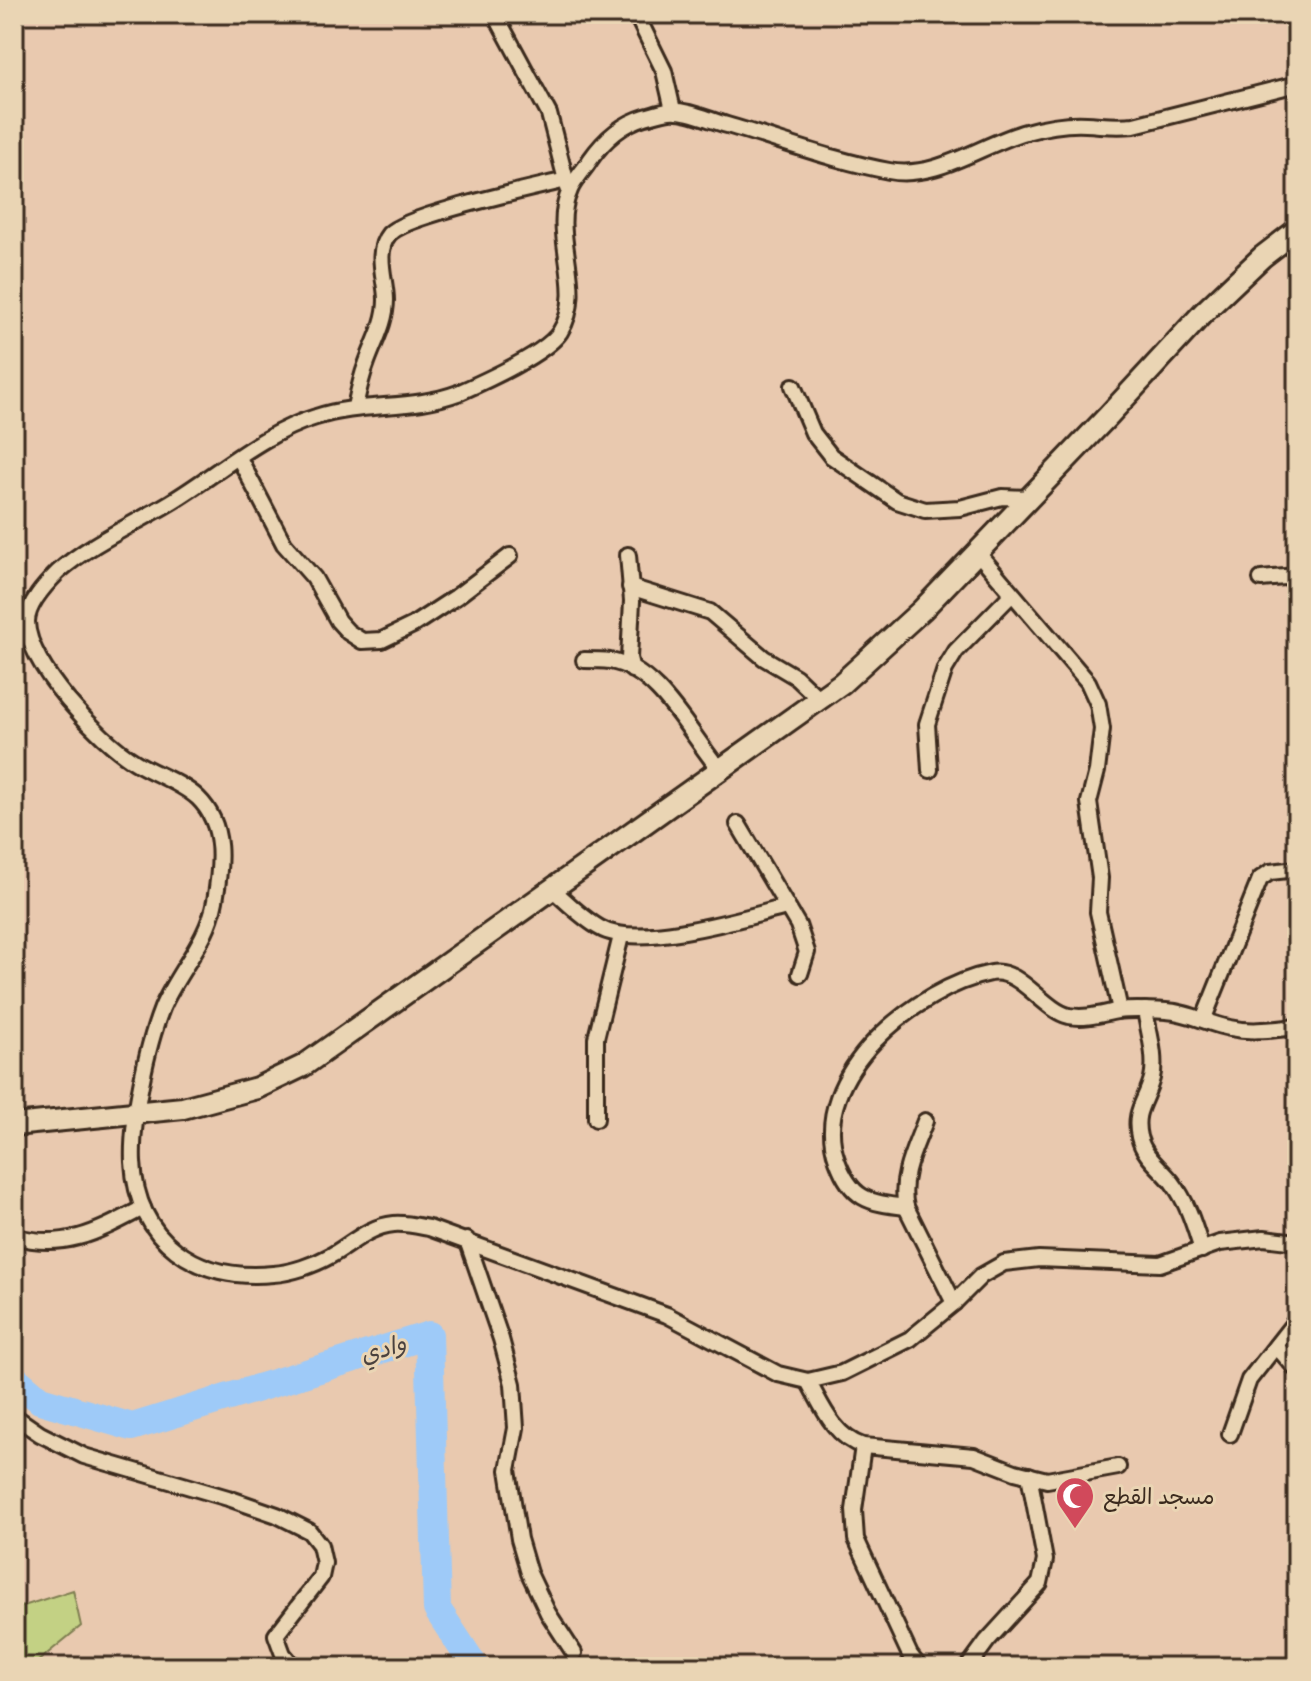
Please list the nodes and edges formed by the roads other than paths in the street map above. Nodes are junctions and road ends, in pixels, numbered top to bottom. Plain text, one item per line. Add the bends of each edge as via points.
1 (495, 14) edge
2 (636, 14) edge
3 (1297, 84) edge
4 (673, 110) junction
5 (567, 186) junction
6 (1297, 230) edge
7 (793, 386) dead end
8 (355, 407) junction
9 (239, 458) junction
10 (1030, 498) junction
11 (977, 552) junction
12 (628, 555) dead end
13 (510, 556) dead end
14 (1297, 576) edge
15 (1261, 579) dead end
16 (630, 587) junction
17 (1012, 594) junction
18 (27, 622) junction
19 (14, 634) edge
20 (584, 660) dead end
21 (632, 670) junction
22 (819, 699) junction
23 (720, 770) junction
24 (930, 770) dead end
25 (738, 824) dead end
26 (1297, 869) edge
27 (552, 889) junction
28 (786, 907) junction
29 (621, 936) junction
30 (800, 974) dead end
31 (1120, 1010) junction
32 (1145, 1010) junction
33 (1204, 1018) junction
34 (1297, 1027) edge
35 (137, 1114) junction
36 (596, 1119) dead end
37 (925, 1121) dead end
38 (14, 1125) edge
39 (906, 1207) junction
40 (143, 1208) junction
41 (14, 1236) edge
42 (467, 1240) junction
43 (1297, 1242) edge
44 (1202, 1250) junction
45 (954, 1303) junction
46 (1297, 1319) edge
47 (1276, 1346) junction
48 (1297, 1370) edge
49 (808, 1381) junction
50 (14, 1416) edge
51 (1230, 1434) dead end
52 (863, 1446) junction
53 (1118, 1467) dead end
54 (1029, 1475) junction
55 (574, 1653) dead end
56 (294, 1667) edge
57 (919, 1667) edge
58 (968, 1667) edge

1 - 5 street via 549,114
2 - 4 street via 664,71
3 - 4 street via 1134,125 1082,123 1030,131 936,168 898,173
4 - 5 street via 636,119 604,140
5 - 8 street via 440,213 389,234 383,245 386,301
5 - 8 street via 564,238 572,305 558,337 513,367 451,396
6 - 10 main road via 1203,313
7 - 10 street via 813,433 831,456 897,501 925,510 1002,497
8 - 9 street via 271,435
9 - 13 street via 284,544 314,578 338,621 362,641 382,640 413,625
9 - 18 street via 75,558 52,577 31,606
10 - 11 main road
11 - 17 street
11 - 22 main road via 922,610
12 - 16 street
14 - 15 street
16 - 21 street
16 - 22 street via 710,612
17 - 24 street via 945,669 927,724
17 - 31 street via 1088,682 1098,704 1102,729 1089,816 1100,878 1098,912
18 - 19 street
18 - 35 street via 34,648 56,687 129,759 198,799 215,824 220,844 213,913 163,1005
20 - 21 street via 611,661
21 - 23 street via 656,688
22 - 23 main road
23 - 27 main road
25 - 28 street
26 - 33 street via 1270,872 1260,879
27 - 29 street via 601,929
27 - 35 main road via 303,1066 257,1088
28 - 29 street via 714,926
28 - 30 street via 807,952
29 - 36 street via 596,1038
31 - 32 street
31 - 39 street via 1066,1015 1018,980 995,972 960,982 882,1033 835,1103 835,1154 855,1192 874,1204
32 - 33 street
32 - 44 street via 1153,1075 1138,1109 1140,1142 1189,1209
33 - 34 street via 1252,1031
35 - 38 main road
35 - 40 street via 133,1162
37 - 39 street via 904,1185
39 - 45 street
40 - 41 street via 69,1240
40 - 42 street via 163,1242 219,1272 279,1274 324,1260 370,1231 395,1223
42 - 49 street via 667,1315 778,1374
42 - 55 street via 513,1384 516,1428 508,1470 519,1539 542,1600
43 - 44 street via 1264,1238
44 - 45 street via 1160,1264 1039,1259 1004,1263 981,1276
45 - 49 street via 910,1339 842,1373
46 - 47 street
47 - 48 street
47 - 51 street via 1249,1380
49 - 52 street via 836,1429
50 - 56 street via 84,1456 228,1498 309,1531 320,1545 321,1577 276,1635
52 - 54 street via 974,1456
52 - 57 street via 854,1510 856,1539
53 - 54 street via 1047,1480
54 - 58 street via 1045,1560 1040,1583

